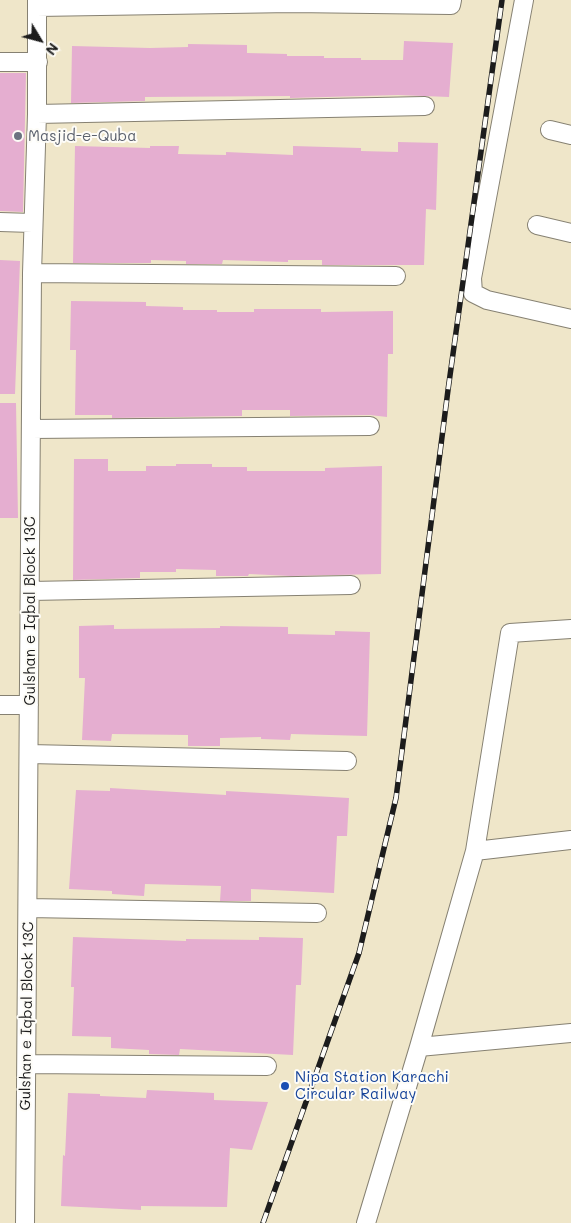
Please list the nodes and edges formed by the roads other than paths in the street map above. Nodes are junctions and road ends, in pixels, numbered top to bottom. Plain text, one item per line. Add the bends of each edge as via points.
1 (452, 0) edge
2 (524, 0) edge
3 (292, 1) edge
4 (37, 3) edge
5 (0, 62) edge
6 (38, 62) junction
7 (425, 106) dead end
8 (37, 114) junction
9 (550, 130) dead end
10 (571, 135) edge
11 (0, 222) edge
12 (32, 223) junction
13 (537, 225) dead end
14 (571, 233) edge
15 (32, 273) junction
16 (396, 276) dead end
17 (571, 319) edge
18 (370, 426) dead end
19 (31, 429) junction
20 (351, 585) dead end
21 (30, 591) junction
22 (571, 630) edge
23 (30, 705) junction
24 (0, 706) edge
25 (29, 754) junction
26 (348, 761) dead end
27 (571, 840) edge
28 (475, 850) junction
29 (28, 908) junction
30 (317, 913) dead end
31 (571, 1033) edge
32 (419, 1047) junction
33 (27, 1064) junction
34 (267, 1066) dead end
35 (25, 1223) edge
36 (366, 1223) edge

1 - 3 street via 451,5
2 - 17 street via 472,278 473,293 487,300
3 - 4 street
4 - 6 street, Gulshan e Iqbal Block 13C
5 - 6 street
6 - 8 street, Gulshan e Iqbal Block 13C
7 - 8 street
8 - 12 street, Gulshan e Iqbal Block 13C
9 - 10 street
11 - 12 street
12 - 15 street, Gulshan e Iqbal Block 13C
13 - 14 street
15 - 16 street
15 - 19 street, Gulshan e Iqbal Block 13C
18 - 19 street
19 - 21 street, Gulshan e Iqbal Block 13C
20 - 21 street
21 - 23 street, Gulshan e Iqbal Block 13C
22 - 28 street via 510,633
23 - 24 street
23 - 25 street, Gulshan e Iqbal Block 13C
25 - 26 street
25 - 29 street, Gulshan e Iqbal Block 13C
27 - 28 street
28 - 32 street
29 - 30 street
29 - 33 street, Gulshan e Iqbal Block 13C
31 - 32 street
32 - 36 street
33 - 34 street
33 - 35 street, Gulshan e Iqbal Block 13C

